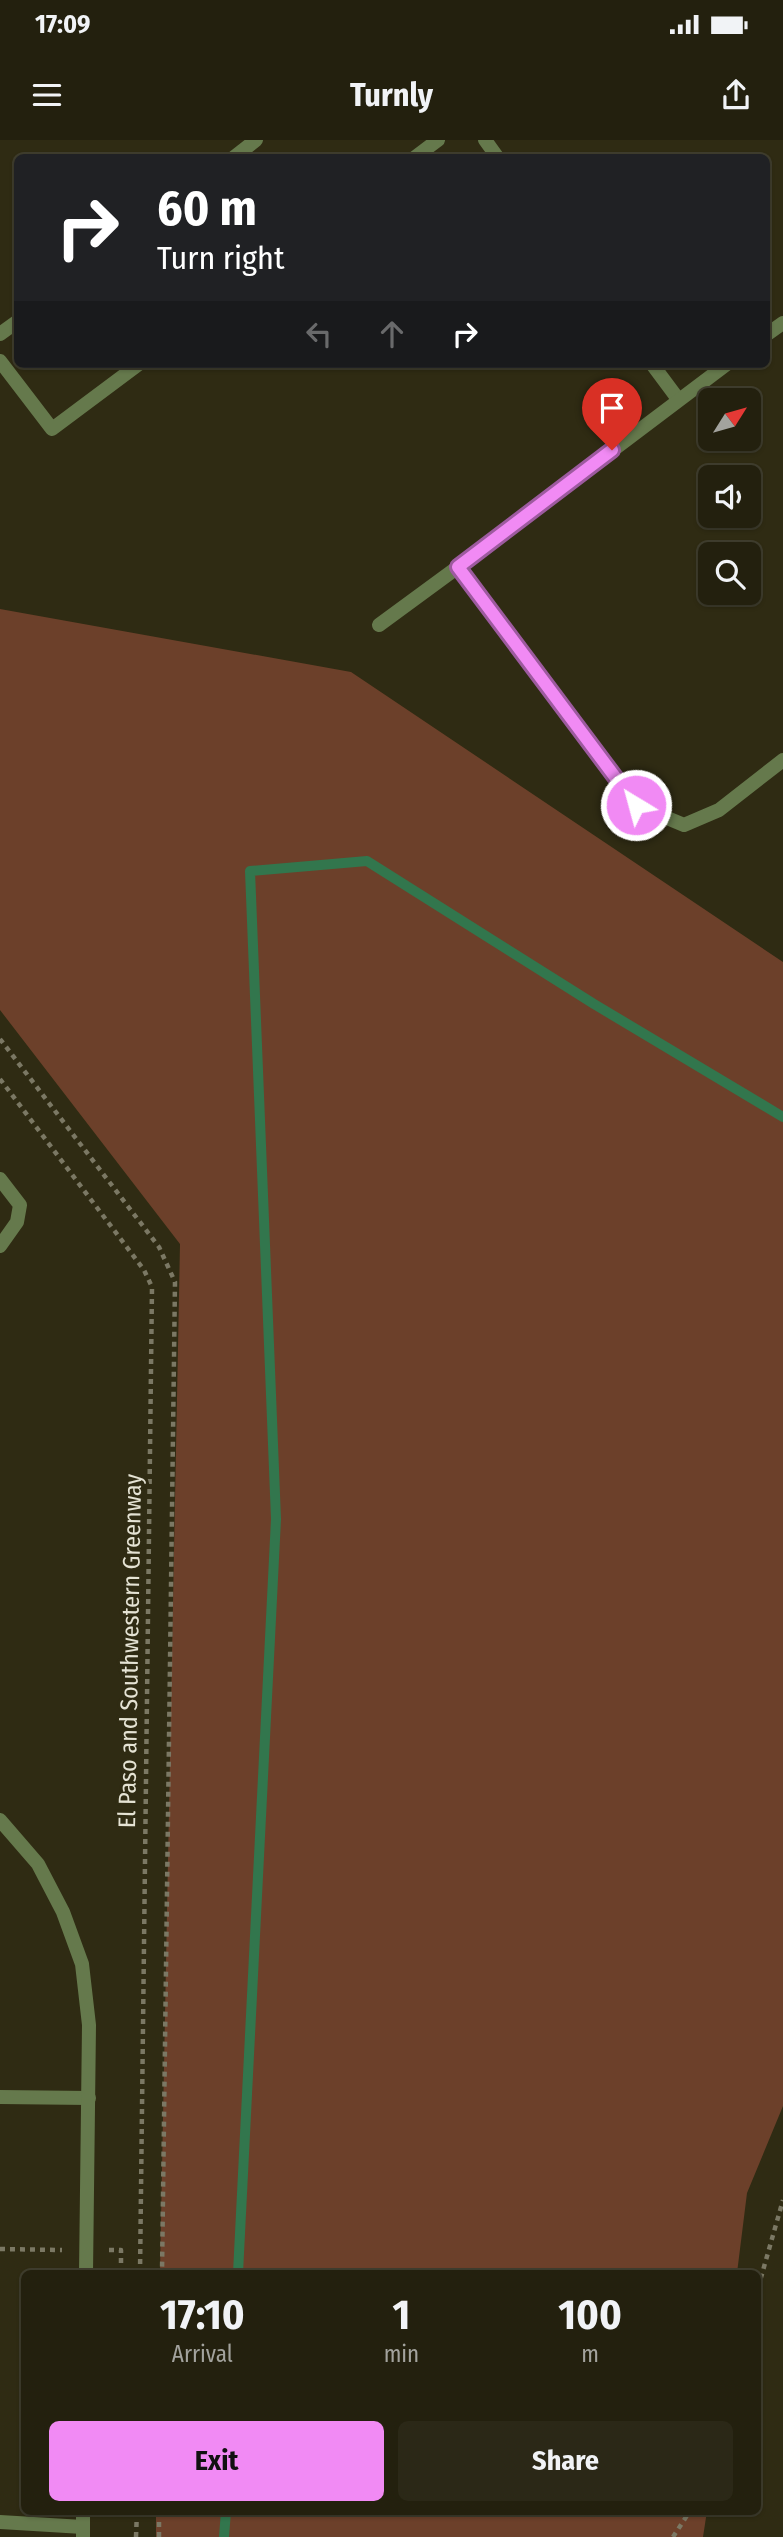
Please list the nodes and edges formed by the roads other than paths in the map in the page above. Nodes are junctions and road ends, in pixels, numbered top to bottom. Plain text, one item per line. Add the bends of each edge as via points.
1 (256, 140) edge
2 (438, 140) edge
3 (238, 154) edge
4 (419, 154) edge
5 (0, 361) edge
6 (134, 368) edge
7 (655, 368) edge
8 (721, 368) edge
9 (678, 399) junction
10 (458, 567) junction
11 (379, 625) dead end
12 (783, 761) edge
13 (0, 1179) edge
14 (0, 1246) edge
15 (0, 1819) edge
16 (0, 2097) edge
17 (89, 2098) junction
18 (86, 2270) edge
19 (0, 2522) edge
20 (83, 2532) edge

1 - 3 street
2 - 4 street
5 - 6 street via 52,429
7 - 9 street
8 - 9 street
9 - 10 street
10 - 11 street
10 - 12 street via 636,805 684,825 719,810
13 - 14 street via 20,1205 17,1222
15 - 17 street via 38,1864 63,1912 82,1964 89,2025
16 - 17 street
17 - 18 street
19 - 20 street

